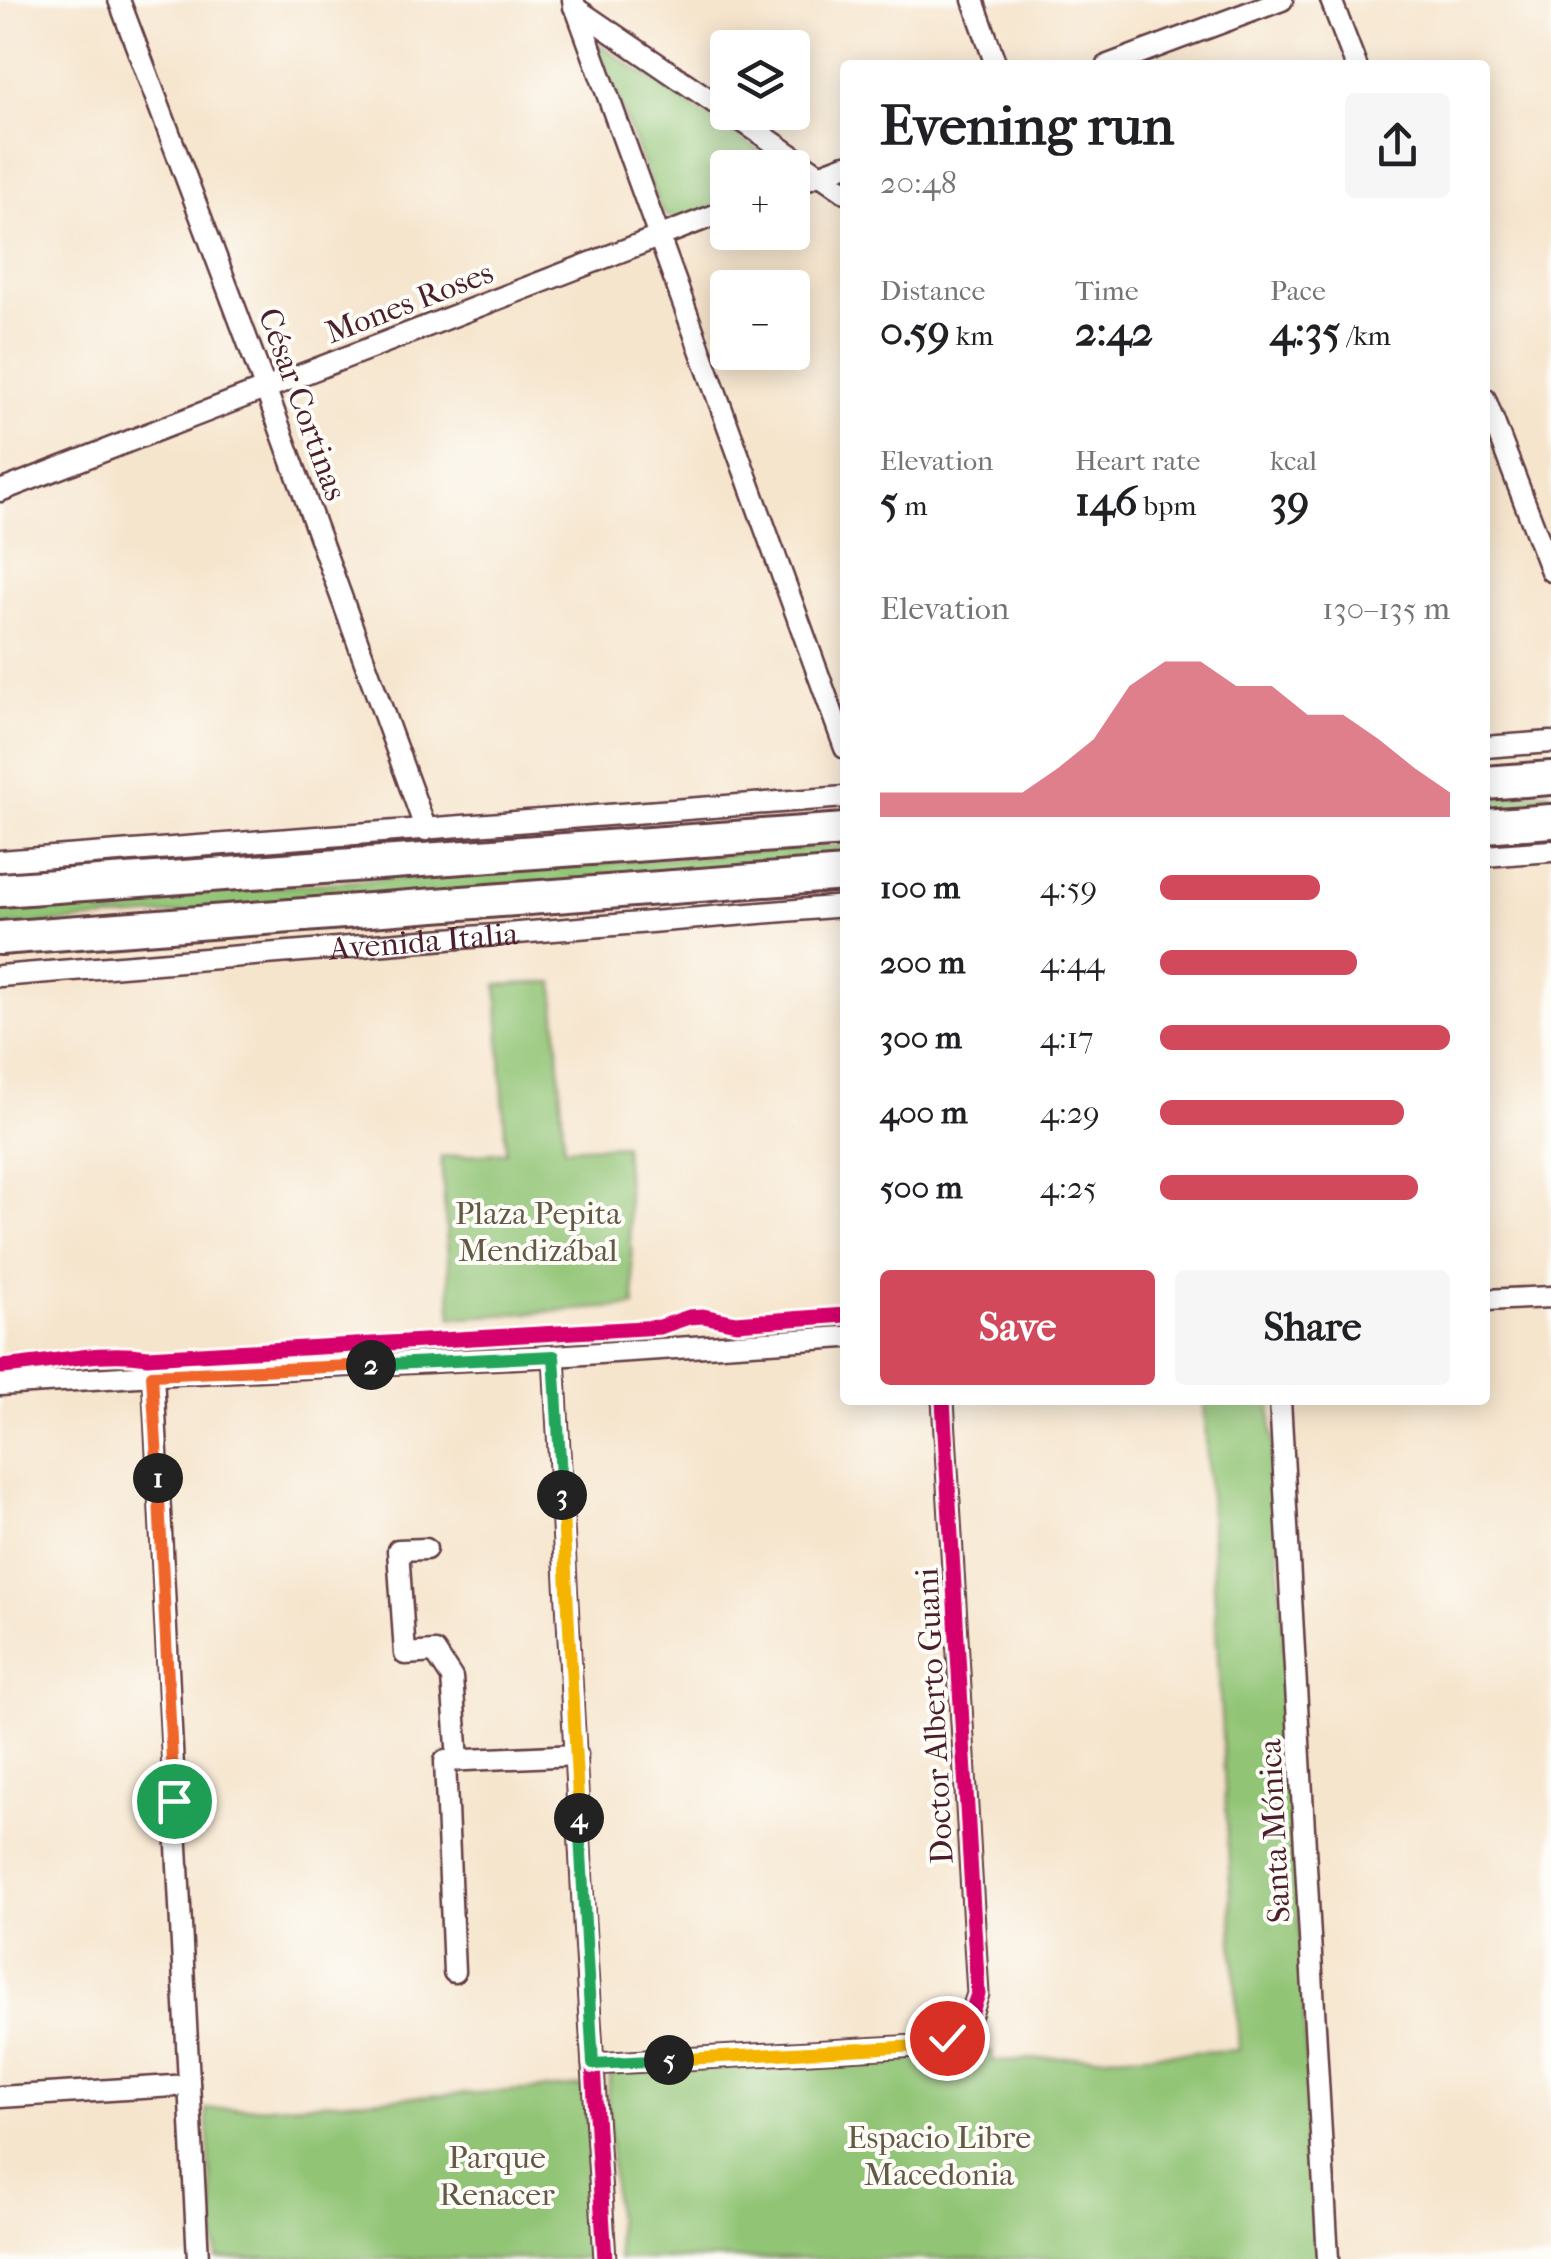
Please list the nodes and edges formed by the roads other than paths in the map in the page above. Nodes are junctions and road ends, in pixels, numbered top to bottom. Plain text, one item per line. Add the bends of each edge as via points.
1 (118, 0) edge
2 (973, 0) edge
3 (1282, 0) edge
4 (1331, 0) edge
5 (571, 3) edge
6 (994, 60) edge
7 (1121, 60) edge
8 (1354, 60) edge
9 (710, 100) edge
10 (754, 130) edge
11 (840, 167) edge
12 (820, 175) junction
13 (810, 179) edge
14 (840, 189) edge
15 (710, 217) edge
16 (660, 236) junction
17 (266, 390) junction
18 (1490, 412) edge
19 (0, 491) edge
20 (1551, 571) edge
21 (840, 734) edge
22 (1551, 742) edge
23 (1490, 747) edge
24 (1551, 778) edge
25 (1490, 784) edge
26 (840, 797) edge
27 (1551, 821) edge
28 (1490, 826) edge
29 (426, 830) junction
30 (840, 830) edge
31 (1551, 851) edge
32 (1490, 856) edge
33 (0, 861) edge
34 (840, 874) edge
35 (0, 890) edge
36 (542, 897) junction
37 (840, 906) edge
38 (542, 930) junction
39 (0, 938) edge
40 (0, 976) edge
41 (1551, 1297) edge
42 (1490, 1300) edge
43 (840, 1336) edge
44 (554, 1356) junction
45 (152, 1375) junction
46 (0, 1385) edge
47 (942, 1405) edge
48 (1280, 1405) edge
49 (426, 1548) dead end
50 (576, 1755) junction
51 (458, 1760) junction
52 (454, 1972) dead end
53 (593, 2064) junction
54 (189, 2085) junction
55 (0, 2097) edge
56 (198, 2259) edge
57 (604, 2259) edge
58 (1328, 2259) edge

1 - 17 street, César Cortinas
2 - 6 street
3 - 7 street
4 - 8 street
5 - 9 street
5 - 16 street
10 - 12 street
11 - 12 street
12 - 13 street
12 - 14 street
15 - 16 street, Mones Roses
16 - 17 street, Mones Roses
16 - 21 street
17 - 19 street, Mones Roses
17 - 29 street, César Cortinas
18 - 20 street
22 - 23 street
24 - 25 main road
26 - 29 street
27 - 28 main road
29 - 33 street
30 - 35 main road
31 - 32 street
34 - 36 main road, Avenida Italia
36 - 38 street
36 - 39 main road, Avenida Italia
37 - 38 street, Avenida Italia
38 - 40 street, Avenida Italia
41 - 42 street
43 - 44 street
44 - 45 street
44 - 50 street
45 - 46 street
45 - 54 street
47 - 53 street, Doctor Alberto Guani via 978,1994 966,2026 935,2045
48 - 58 street, Santa Mónica
49 - 51 street via 398,1550 405,1654 435,1652 452,1678
50 - 51 street
50 - 53 street
51 - 52 street via 445,1761
53 - 57 street
54 - 55 street
54 - 56 street

